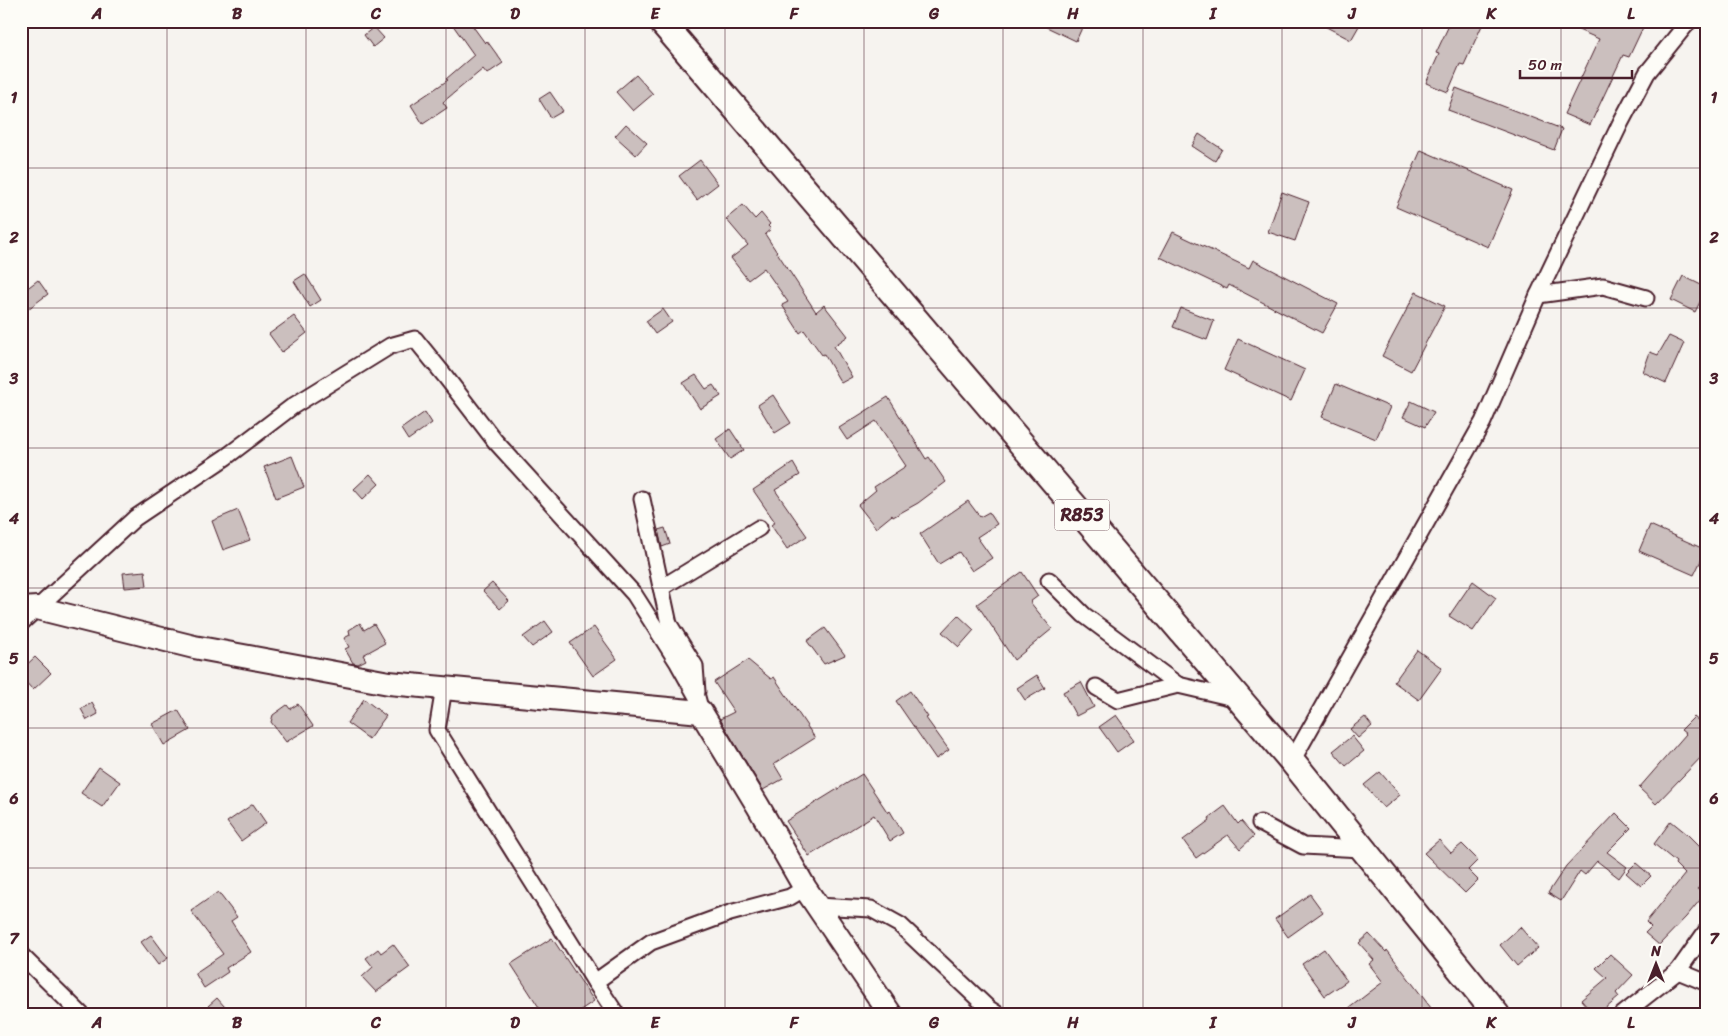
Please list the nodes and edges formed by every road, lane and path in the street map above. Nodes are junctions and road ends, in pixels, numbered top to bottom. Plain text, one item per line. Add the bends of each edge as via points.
1 (661, 21) edge
2 (1686, 23) edge
3 (1538, 295) junction
4 (1646, 298) dead end
5 (642, 499) dead end
6 (759, 528) dead end
7 (1049, 580) dead end
8 (662, 588) junction
9 (27, 614) edge
10 (1178, 685) junction
11 (1096, 686) dead end
12 (444, 688) junction
13 (1239, 700) junction
14 (699, 705) junction
15 (1292, 761) junction
16 (1260, 823) dead end
17 (1362, 849) junction
18 (811, 897) junction
19 (1707, 930) edge
20 (21, 955) edge
21 (1678, 971) junction
22 (595, 982) junction
23 (1707, 983) edge
24 (82, 1015) edge
25 (617, 1015) edge
26 (892, 1015) edge
27 (999, 1015) edge
28 (1497, 1015) edge
29 (1622, 1015) edge

1 - 13 main road, R853
2 - 3 street via 1647,73
3 - 4 street via 1603,286
3 - 15 street via 1483,422
5 - 8 street
6 - 8 street
7 - 10 street via 1084,615
8 - 14 street via 668,624 695,666
9 - 12 street via 389,683
9 - 14 street via 134,518 226,457 293,406 390,346 414,339 495,441 634,594 678,663
10 - 11 street via 1118,700
10 - 13 street
12 - 14 street
12 - 22 street via 437,730
13 - 15 main road, R853
14 - 18 street
15 - 17 main road, R853
16 - 17 street via 1303,846
17 - 28 main road, R853
18 - 22 street via 790,897 730,913 651,942
18 - 26 street
18 - 27 street via 871,909 900,925
19 - 21 street
20 - 24 street
21 - 23 street
21 - 29 street
22 - 25 street

